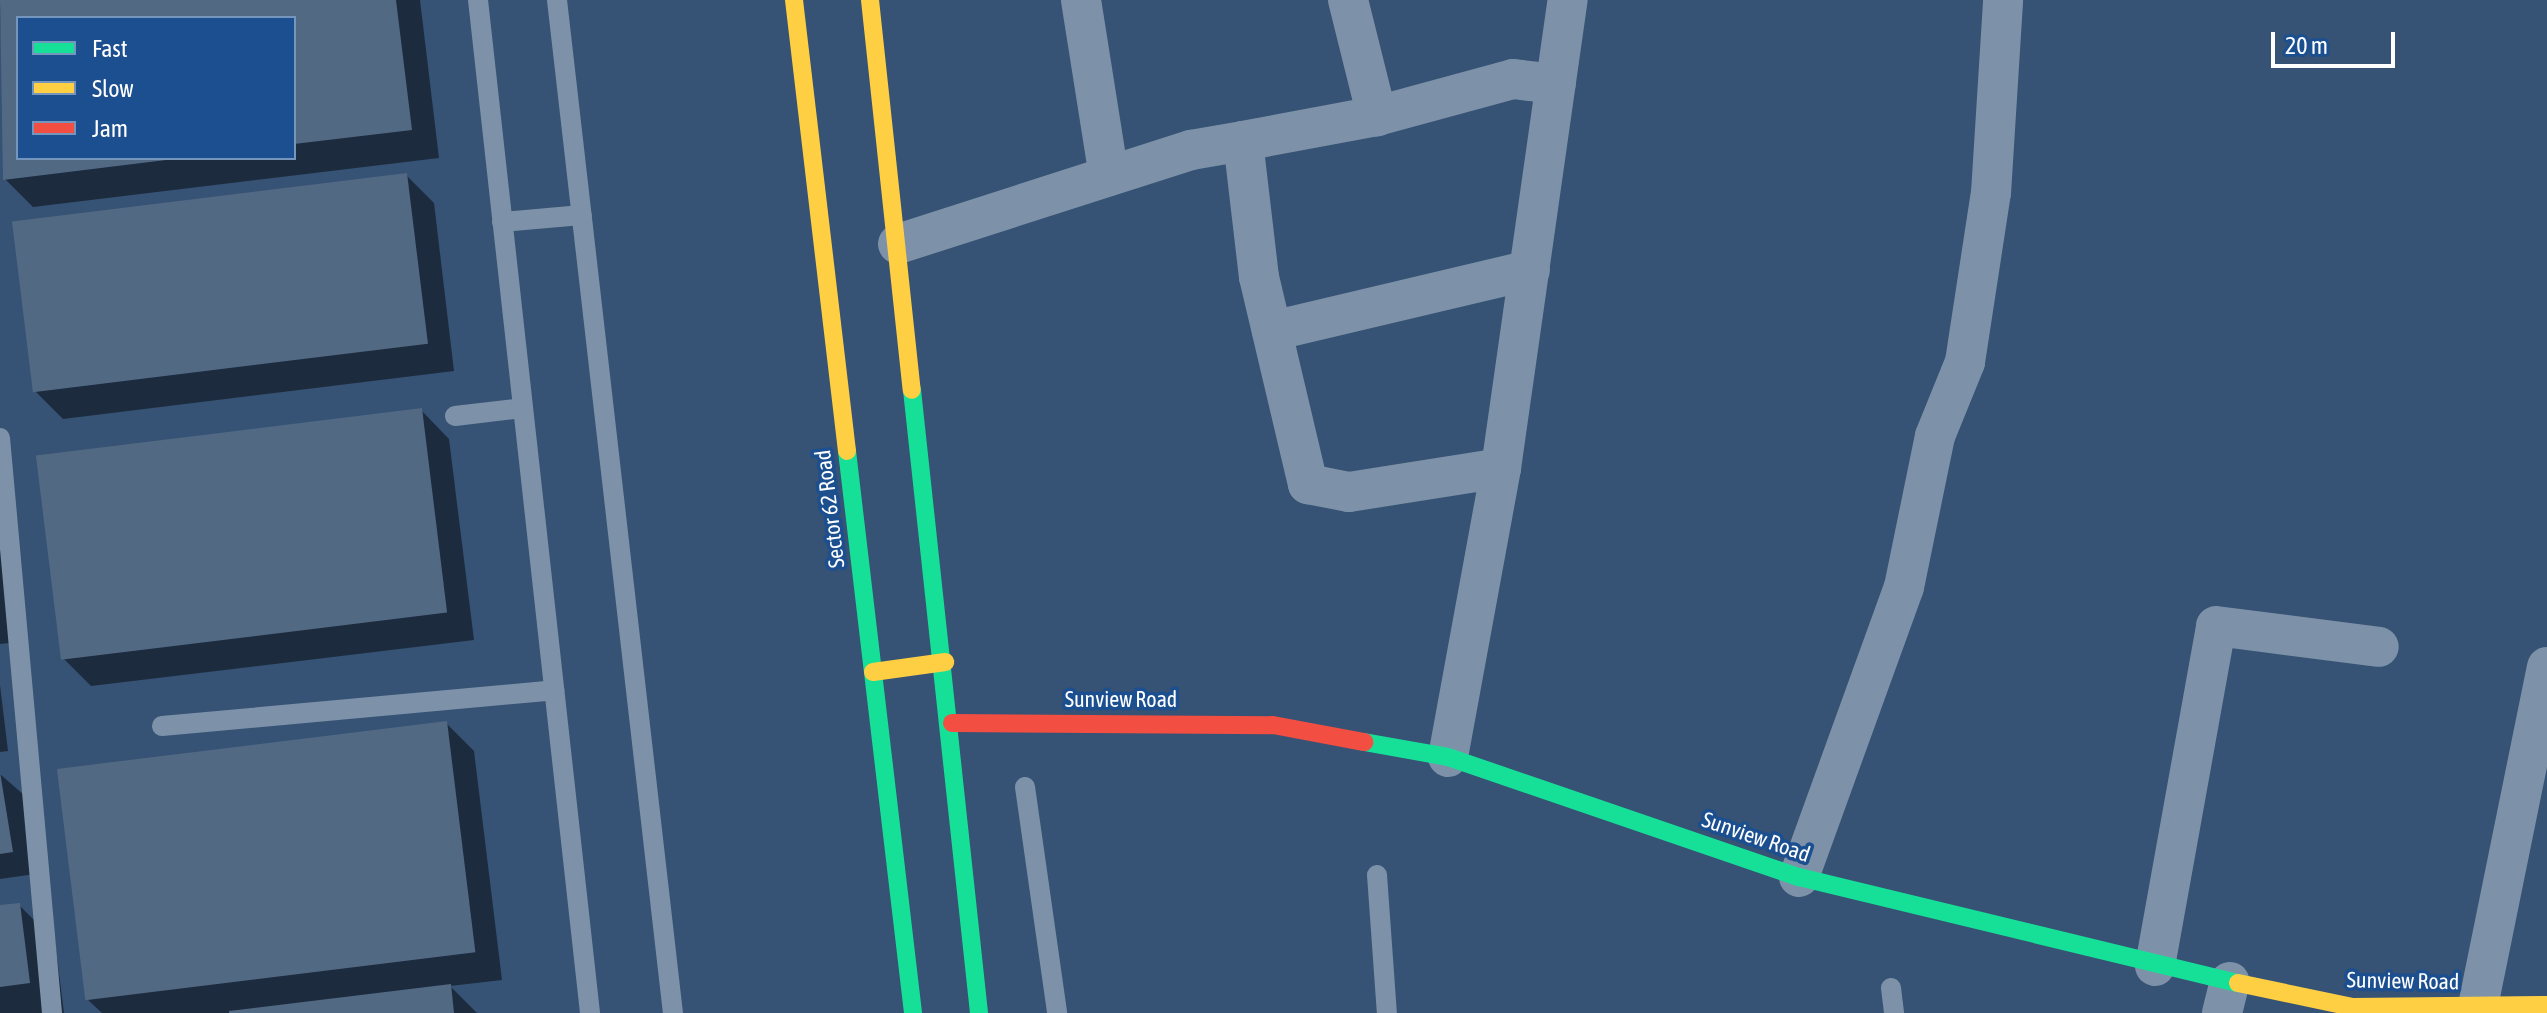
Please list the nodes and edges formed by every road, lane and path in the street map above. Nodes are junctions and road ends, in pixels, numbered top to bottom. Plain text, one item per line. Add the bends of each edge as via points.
1 (478, 0) edge
2 (557, 0) edge
3 (794, 0) edge
4 (870, 0) edge
5 (1081, 0) edge
6 (1348, 0) edge
7 (1568, 0) edge
8 (2003, 0) edge
9 (1556, 84) junction
10 (1377, 116) junction
11 (1243, 141) junction
12 (1109, 176) junction
13 (582, 215) junction
14 (502, 222) junction
15 (898, 244) junction
16 (1530, 270) junction
17 (1272, 331) junction
18 (523, 408) junction
19 (455, 416) dead end
20 (0, 438) edge
21 (1501, 468) junction
22 (2379, 647) dead end
23 (945, 662) junction
24 (2547, 667) edge
25 (873, 672) junction
26 (554, 690) junction
27 (952, 723) junction
28 (162, 726) dead end
29 (1448, 757) junction
30 (1025, 787) dead end
31 (1377, 875) dead end
32 (1799, 877) junction
33 (2155, 966) junction
34 (1891, 988) dead end
35 (2226, 997) edge
36 (2547, 1005) edge
37 (2478, 1006) junction
38 (52, 1013) edge
39 (590, 1013) edge
40 (673, 1013) edge
41 (913, 1013) edge
42 (979, 1013) edge
43 (1057, 1013) edge
44 (1387, 1013) edge
45 (1894, 1013) edge

1 - 14 lane
2 - 13 lane
3 - 25 street, Sector 62 Road
4 - 15 street
5 - 12 street
6 - 10 street
7 - 9 street
8 - 32 street via 1991,193 1965,362 1935,436 1904,587
9 - 10 street via 1513,79
9 - 16 street
10 - 11 street
11 - 12 street
11 - 17 street
12 - 15 street
13 - 14 lane
13 - 40 lane
14 - 18 lane
15 - 23 street
16 - 17 street
16 - 21 street
17 - 21 street via 1308,484 1349,492
18 - 19 lane
18 - 26 lane
20 - 38 lane
21 - 29 street
22 - 33 street via 2216,626
23 - 25 street
23 - 27 street
24 - 37 street
25 - 41 street, Sector 62 Road
26 - 28 lane
26 - 39 lane
27 - 29 street, Sunview Road via 1273,725
27 - 42 street
29 - 32 street, Sunview Road
30 - 43 lane
31 - 44 lane
32 - 33 street, Sunview Road
33 - 35 street, Sunview Road
34 - 45 lane
35 - 37 street, Sunview Road via 2352,1007
36 - 37 street, Sunview Road

